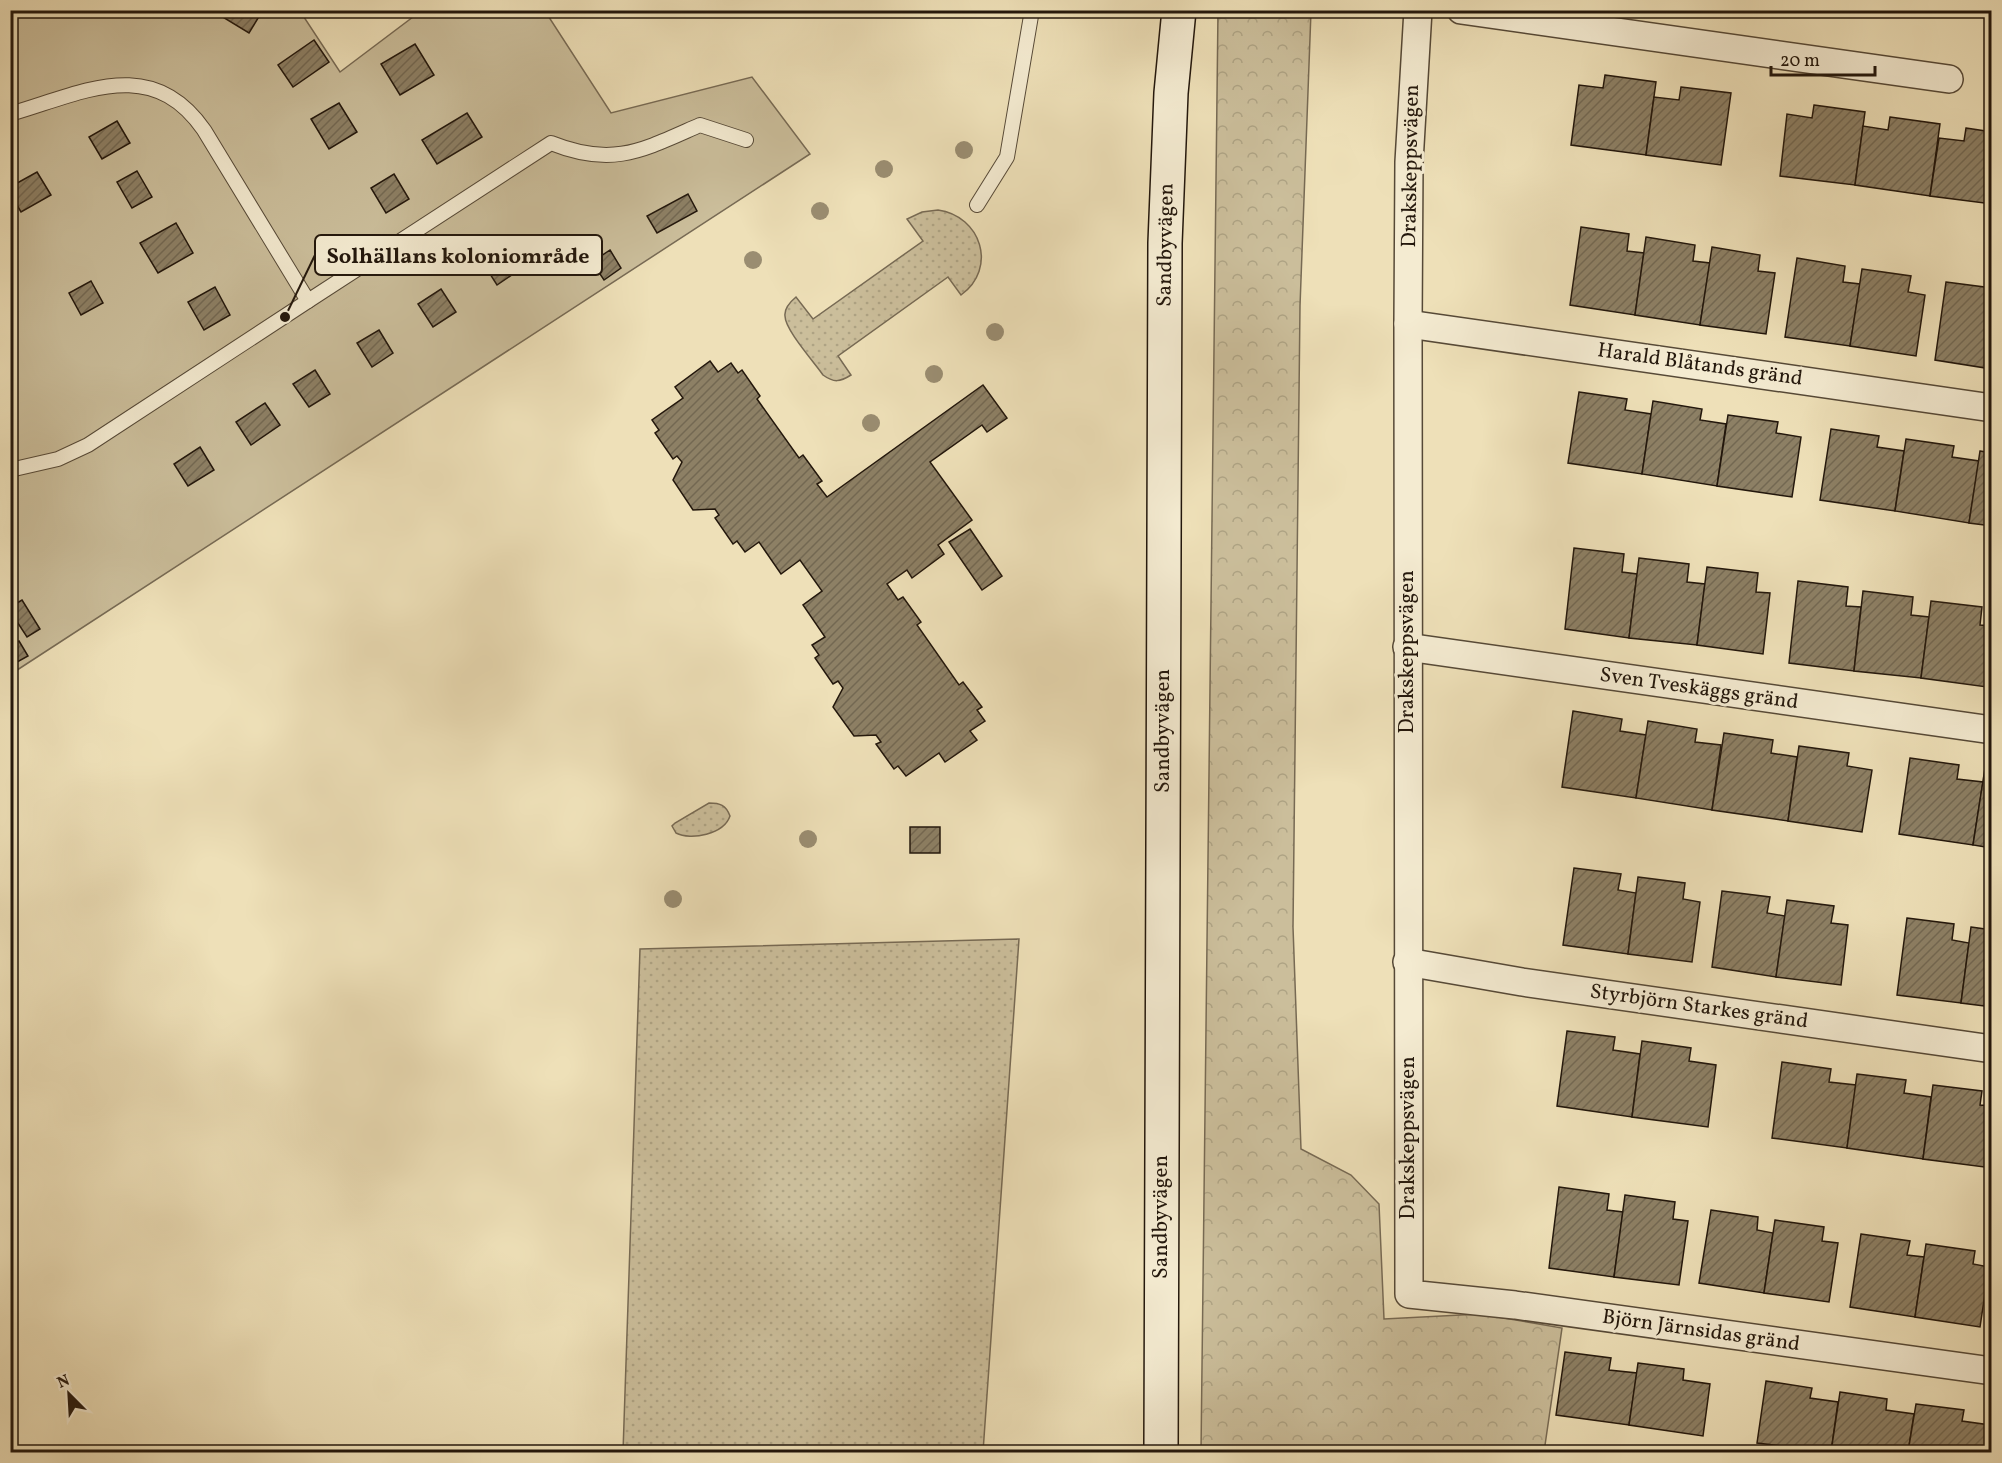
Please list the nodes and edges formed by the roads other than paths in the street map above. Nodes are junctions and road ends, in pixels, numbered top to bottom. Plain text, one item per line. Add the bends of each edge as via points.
1 (1032, 10) edge
2 (1179, 10) edge
3 (1418, 10) edge
4 (1461, 10) edge
5 (1950, 79) dead end
6 (10, 114) edge
7 (747, 140) dead end
8 (977, 205) dead end
9 (308, 301) junction
10 (1408, 324) junction
11 (1992, 408) edge
12 (10, 470) edge
13 (1407, 647) junction
14 (1992, 730) edge
15 (1407, 962) junction
16 (1992, 1049) edge
17 (1409, 1294) joint
18 (1992, 1371) edge
19 (1161, 1452) edge

1 - 8 lane via 1007,157
2 - 19 main road, Sandbyvägen via 1165,243
3 - 10 street, Drakskeppsvägen via 1409,162
4 - 5 street
6 - 9 lane via 89,91 126,85 147,86 176,98 204,130
7 - 9 lane via 700,124 633,153 580,153 551,142
9 - 12 lane via 80,450
10 - 11 street, Harald Blåtands gränd
10 - 13 street, Drakskeppsvägen
13 - 14 street, Sven Tveskäggs gränd
13 - 15 street, Drakskeppsvägen
15 - 16 street, Styrbjörn Starkes gränd
15 - 17 street, Drakskeppsvägen
17 - 18 street, Björn Järnsidas gränd via 1526,1306

